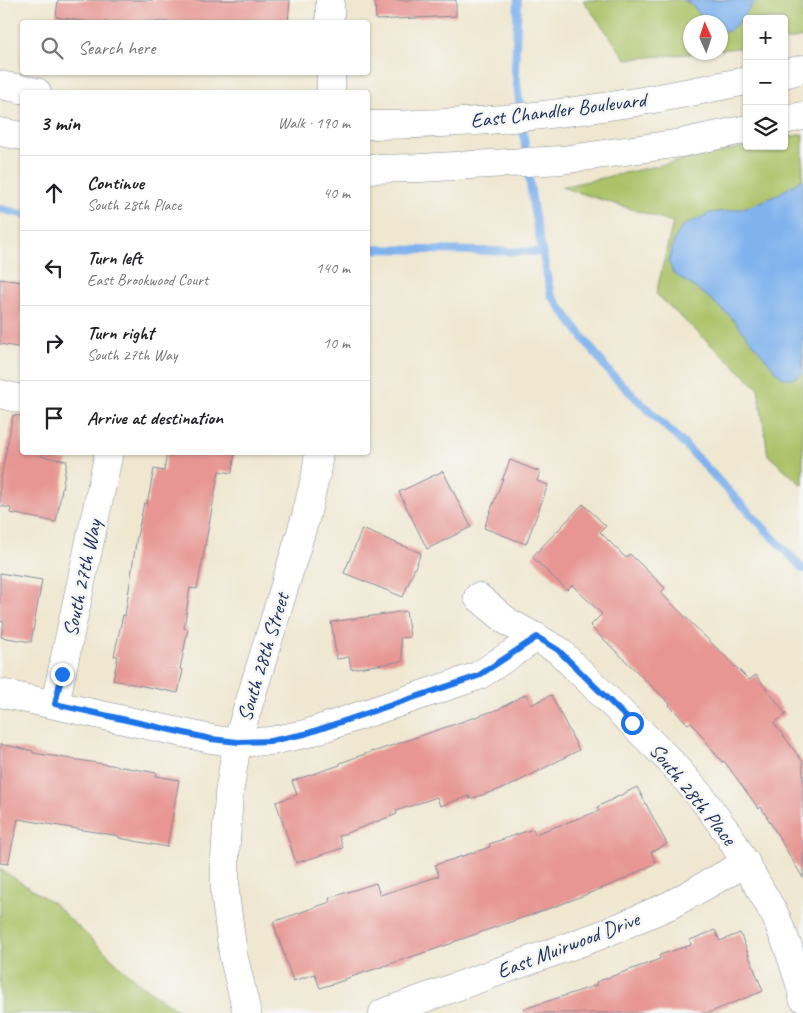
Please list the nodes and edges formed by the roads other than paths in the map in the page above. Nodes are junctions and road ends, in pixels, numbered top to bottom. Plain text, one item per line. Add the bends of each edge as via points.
1 (330, 0) edge
2 (330, 20) edge
3 (803, 70) edge
4 (788, 73) edge
5 (331, 75) edge
6 (743, 82) edge
7 (0, 85) edge
8 (26, 90) edge
9 (331, 90) edge
10 (803, 116) edge
11 (788, 119) edge
12 (370, 125) edge
13 (743, 129) edge
14 (0, 132) edge
15 (20, 136) edge
16 (370, 169) edge
17 (0, 394) edge
18 (20, 399) edge
19 (108, 455) edge
20 (319, 455) edge
21 (478, 597) dead end
22 (537, 637) junction
23 (0, 693) edge
24 (55, 704) junction
25 (238, 742) junction
26 (746, 863) junction
27 (803, 998) edge
28 (247, 1013) edge
29 (383, 1013) edge

1 - 2 street
3 - 4 street
5 - 9 street
6 - 12 street, East Chandler Boulevard via 616,106 566,112 426,124
7 - 8 street
10 - 11 street
13 - 16 street, East Chandler Boulevard via 681,143 562,160
14 - 15 street
17 - 18 street
19 - 24 street, South 27th Way
20 - 25 street, South 28th Street via 306,516
21 - 22 street, South 28th Place via 508,622
22 - 25 street via 478,676 305,734 270,741
22 - 26 street, South 28th Place via 558,650 671,762 702,798
23 - 24 street
24 - 25 street via 211,739
25 - 28 street, South 28th Street via 229,794 225,893 233,954
26 - 27 street, South 28th Place via 775,915
26 - 29 street, East Muirwood Drive via 670,905 601,935

